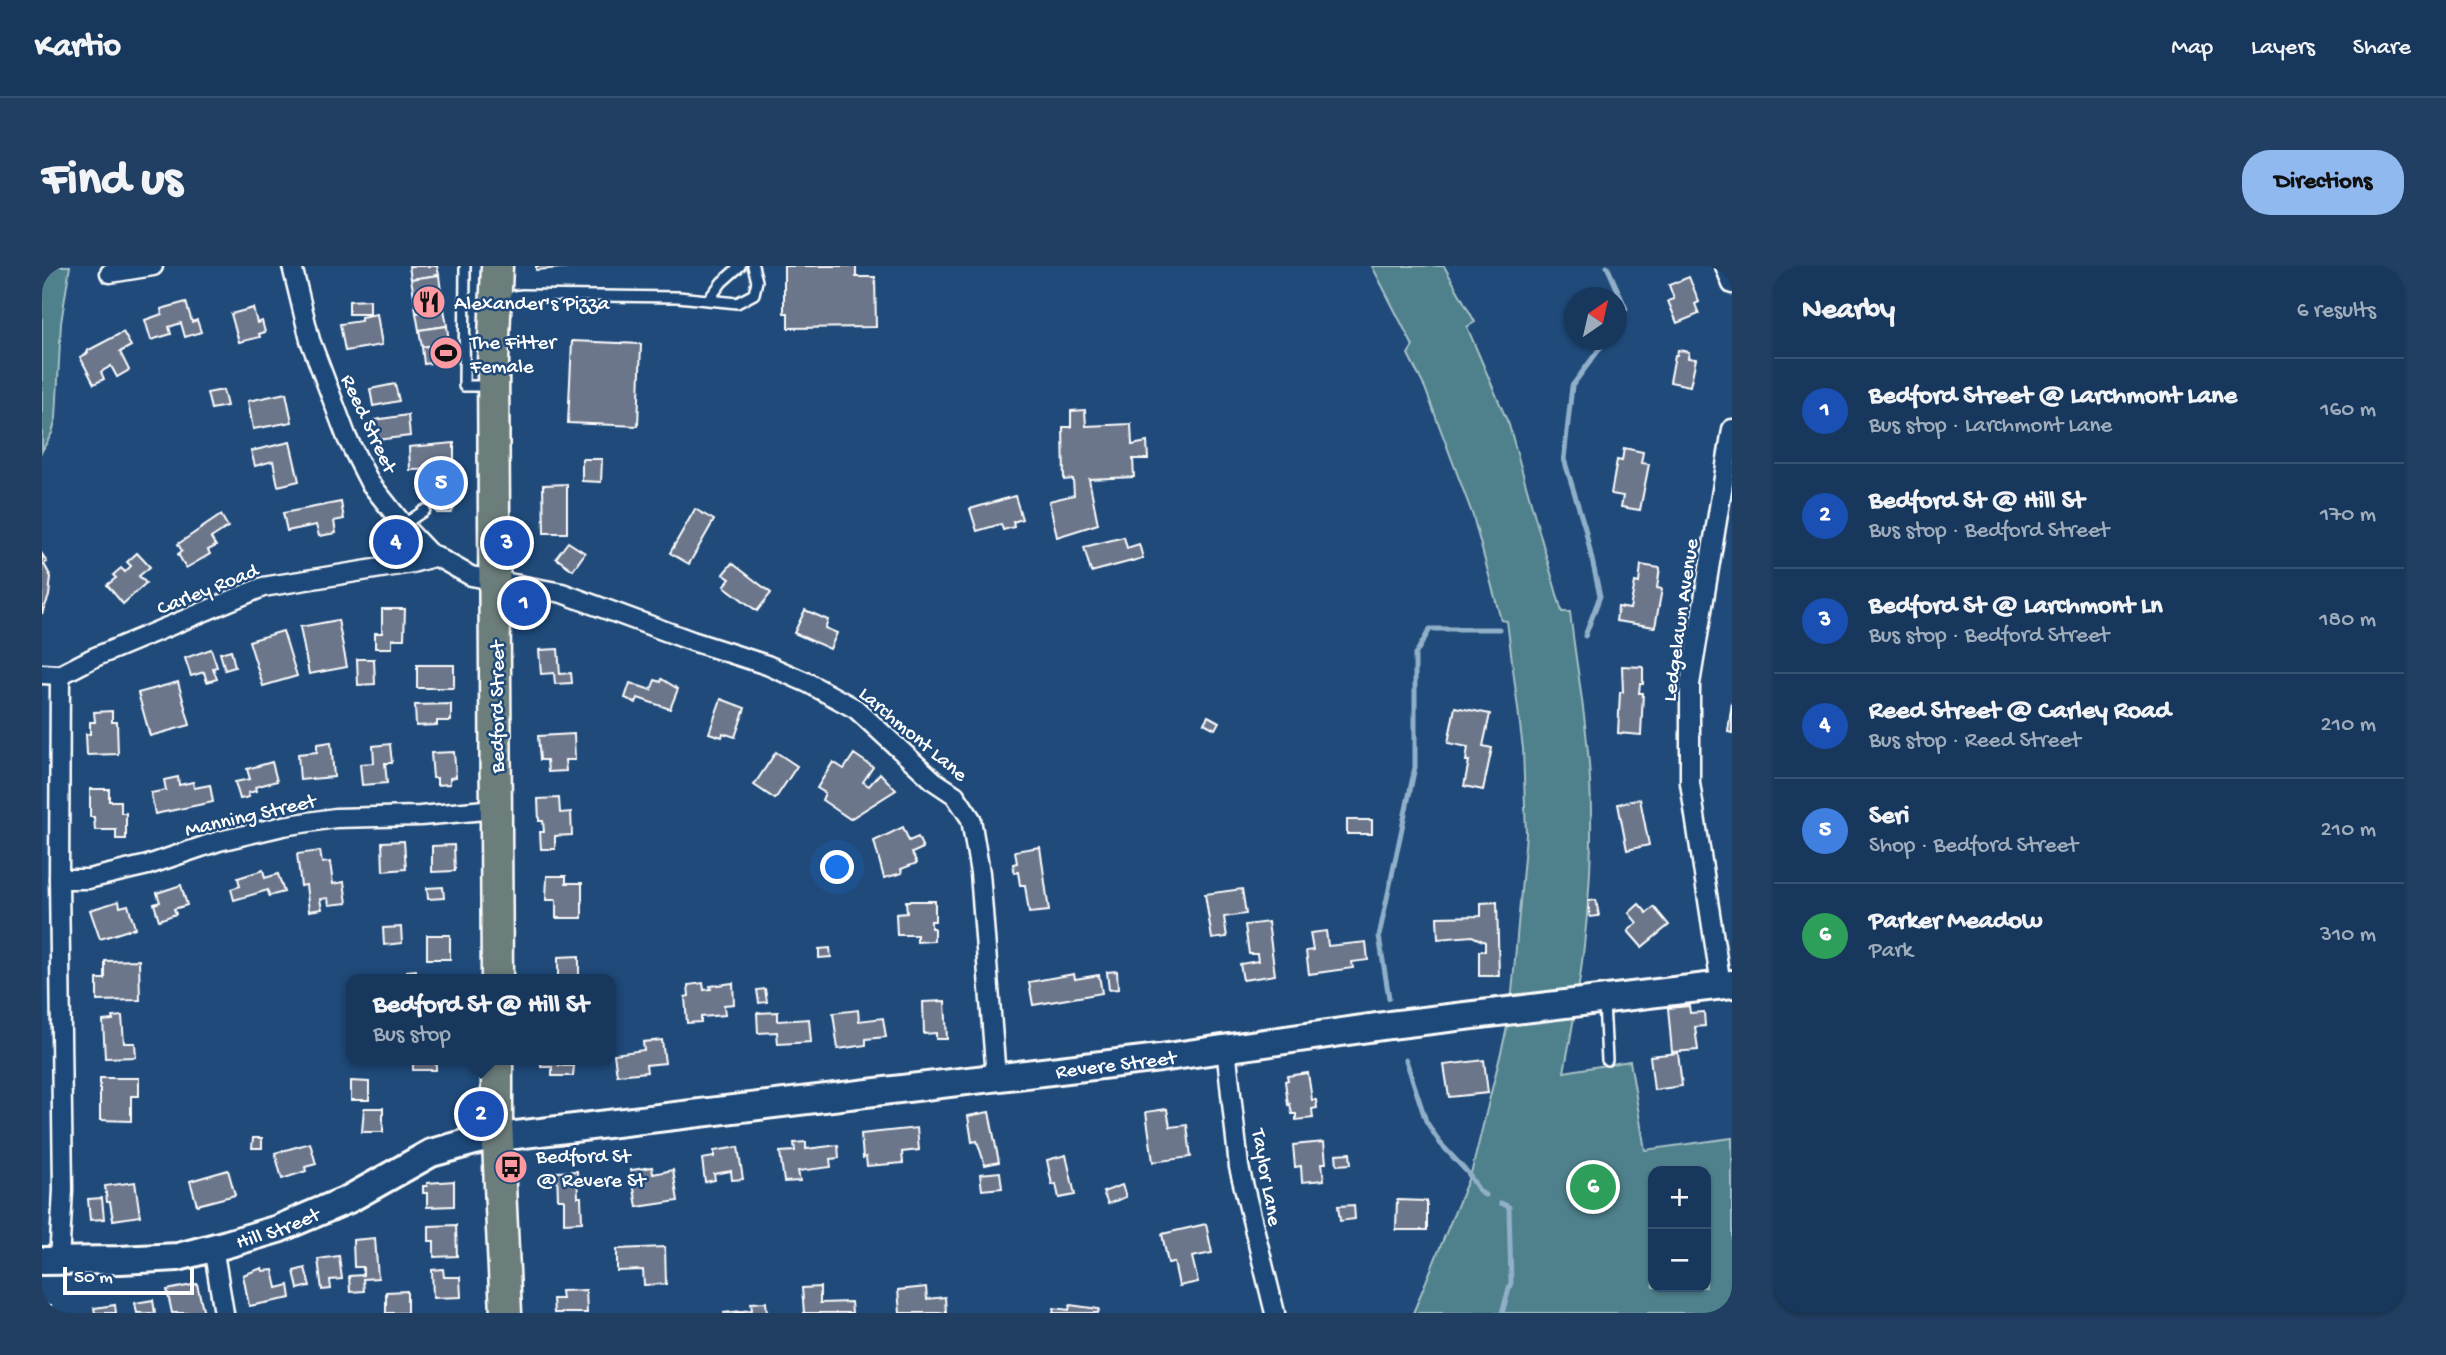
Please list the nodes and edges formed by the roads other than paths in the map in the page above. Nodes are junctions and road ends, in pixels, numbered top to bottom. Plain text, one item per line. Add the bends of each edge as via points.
1 (153, 266) edge
2 (292, 266) edge
3 (465, 266) edge
4 (497, 266) edge
5 (740, 266) edge
6 (753, 266) edge
7 (1725, 266) edge
8 (110, 273) dead end
9 (1732, 284) edge
10 (496, 298) junction
11 (709, 299) junction
12 (494, 386) junction
13 (1732, 429) edge
14 (425, 510) dead end
15 (403, 525) junction
16 (437, 556) junction
17 (495, 582) junction
18 (51, 674) edge
19 (496, 809) junction
20 (59, 879) junction
21 (497, 974) edge
22 (1726, 985) edge
23 (1604, 998) junction
24 (1226, 1048) junction
25 (1607, 1060) dead end
26 (497, 1065) edge
27 (996, 1077) junction
28 (498, 1137) junction
29 (214, 1247) junction
30 (50, 1261) edge
31 (224, 1313) edge
32 (506, 1313) edge
33 (1275, 1313) edge

1 - 8 street
2 - 15 street, Reed Street via 310,340 345,433 370,483
3 - 12 lane via 464,386
4 - 10 main road, Bedford Street
5 - 11 lane
6 - 11 lane via 754,294 737,303
7 - 9 street
10 - 11 lane
10 - 12 main road, Bedford Street
12 - 17 main road, Bedford Street
13 - 22 street, Ledgelawn Avenue via 1689,701 1690,783
14 - 15 lane
15 - 16 street, Reed Street
16 - 17 street, Reed Street via 471,576
16 - 18 street, Carley Road via 263,587
17 - 19 main road, Bedford Street
17 - 27 street, Larchmont Lane via 562,593 808,683 856,709 955,795 971,819 980,873
18 - 20 street
19 - 20 street, Manning Street via 330,818 219,841 88,879
19 - 21 main road, Bedford Street
20 - 30 street via 63,1190
22 - 23 street, Revere Street
23 - 24 street, Revere Street
23 - 25 lane
24 - 27 street, Revere Street
24 - 33 street, Taylor Lane via 1239,1167
26 - 28 main road
27 - 28 street, Revere Street
28 - 29 street, Hill Street via 431,1153 349,1199 278,1229
28 - 32 main road
29 - 30 street, Hill Street via 178,1257
29 - 31 street

